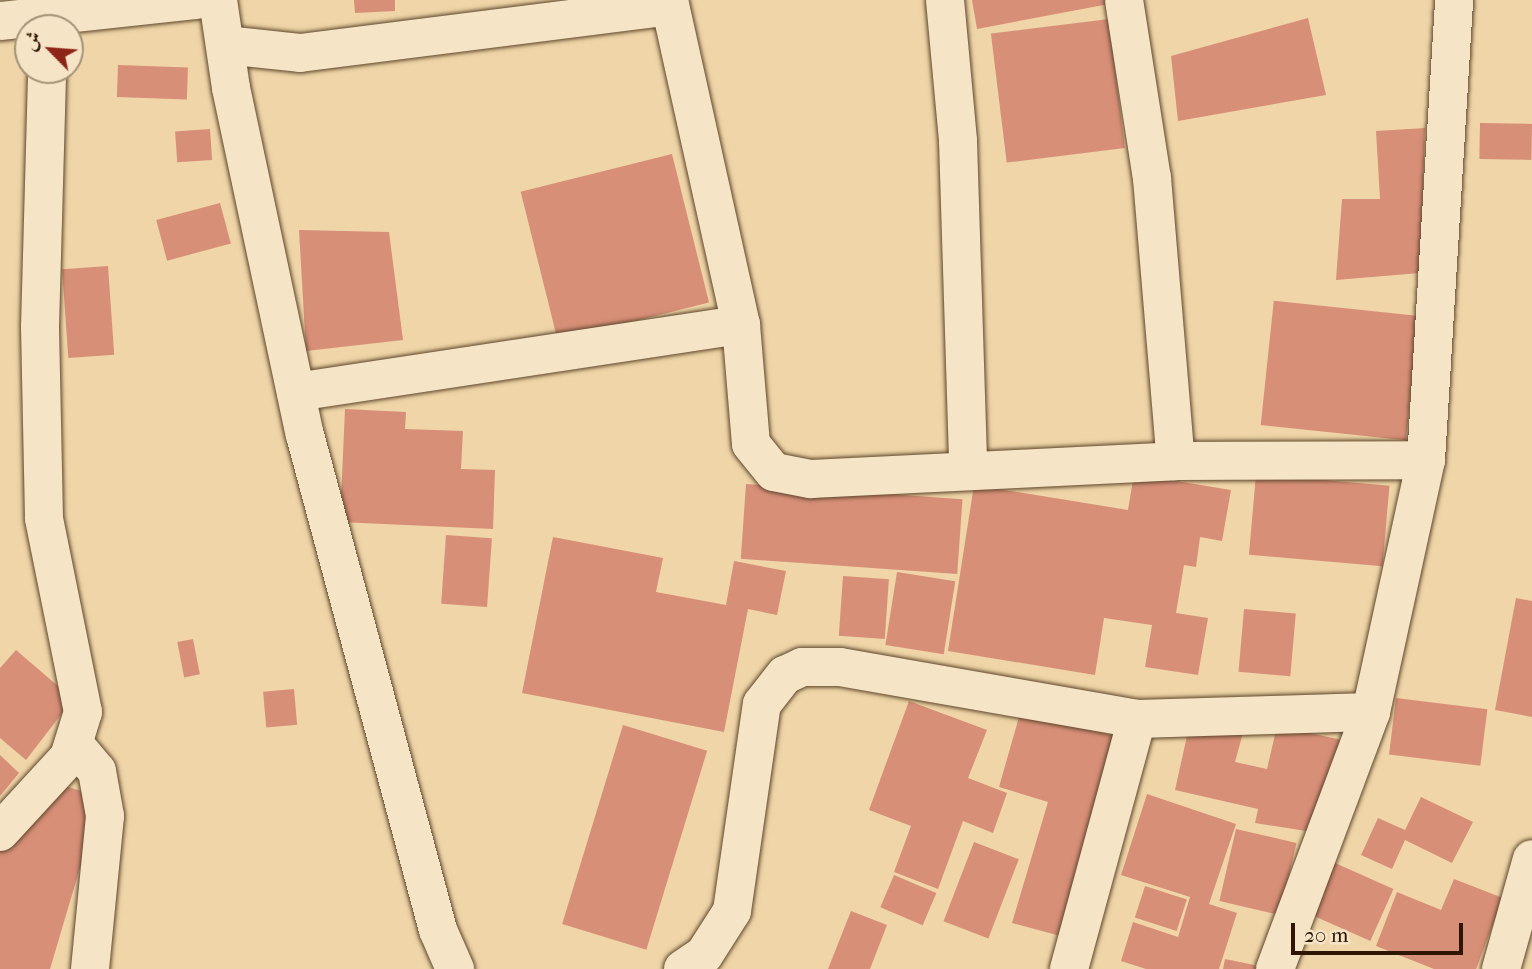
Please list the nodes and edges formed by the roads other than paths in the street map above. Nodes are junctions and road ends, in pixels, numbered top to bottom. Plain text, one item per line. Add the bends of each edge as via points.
1 (197, 0) edge
2 (218, 0) edge
3 (945, 0) edge
4 (1125, 0) edge
5 (1454, 0) edge
6 (669, 3) edge
7 (84, 17) edge
8 (225, 45) junction
9 (47, 84) edge
10 (741, 326) junction
11 (296, 392) junction
12 (1426, 460) junction
13 (1176, 461) junction
14 (968, 468) junction
15 (1371, 712) junction
16 (1137, 719) junction
17 (75, 746) junction
18 (0, 832) edge
19 (1532, 859) edge
20 (90, 969) edge
21 (455, 969) edge
22 (683, 969) edge
23 (1069, 969) edge
24 (1275, 969) edge
25 (1501, 969) edge

1 - 7 street
2 - 8 street
3 - 14 street via 958,141
4 - 13 street via 1152,178
5 - 12 street
6 - 8 street via 300,53
6 - 10 street
8 - 11 street
9 - 17 street via 40,327 44,518 82,700
10 - 11 street
10 - 14 street via 751,444 775,472 811,479
11 - 21 street via 434,916
12 - 13 street
12 - 15 street
13 - 14 street
15 - 16 street
15 - 24 street
16 - 22 street via 821,664 785,675 766,696 756,723 732,911 712,945
16 - 23 street
17 - 18 street
17 - 20 street via 97,771 105,816
19 - 25 street

